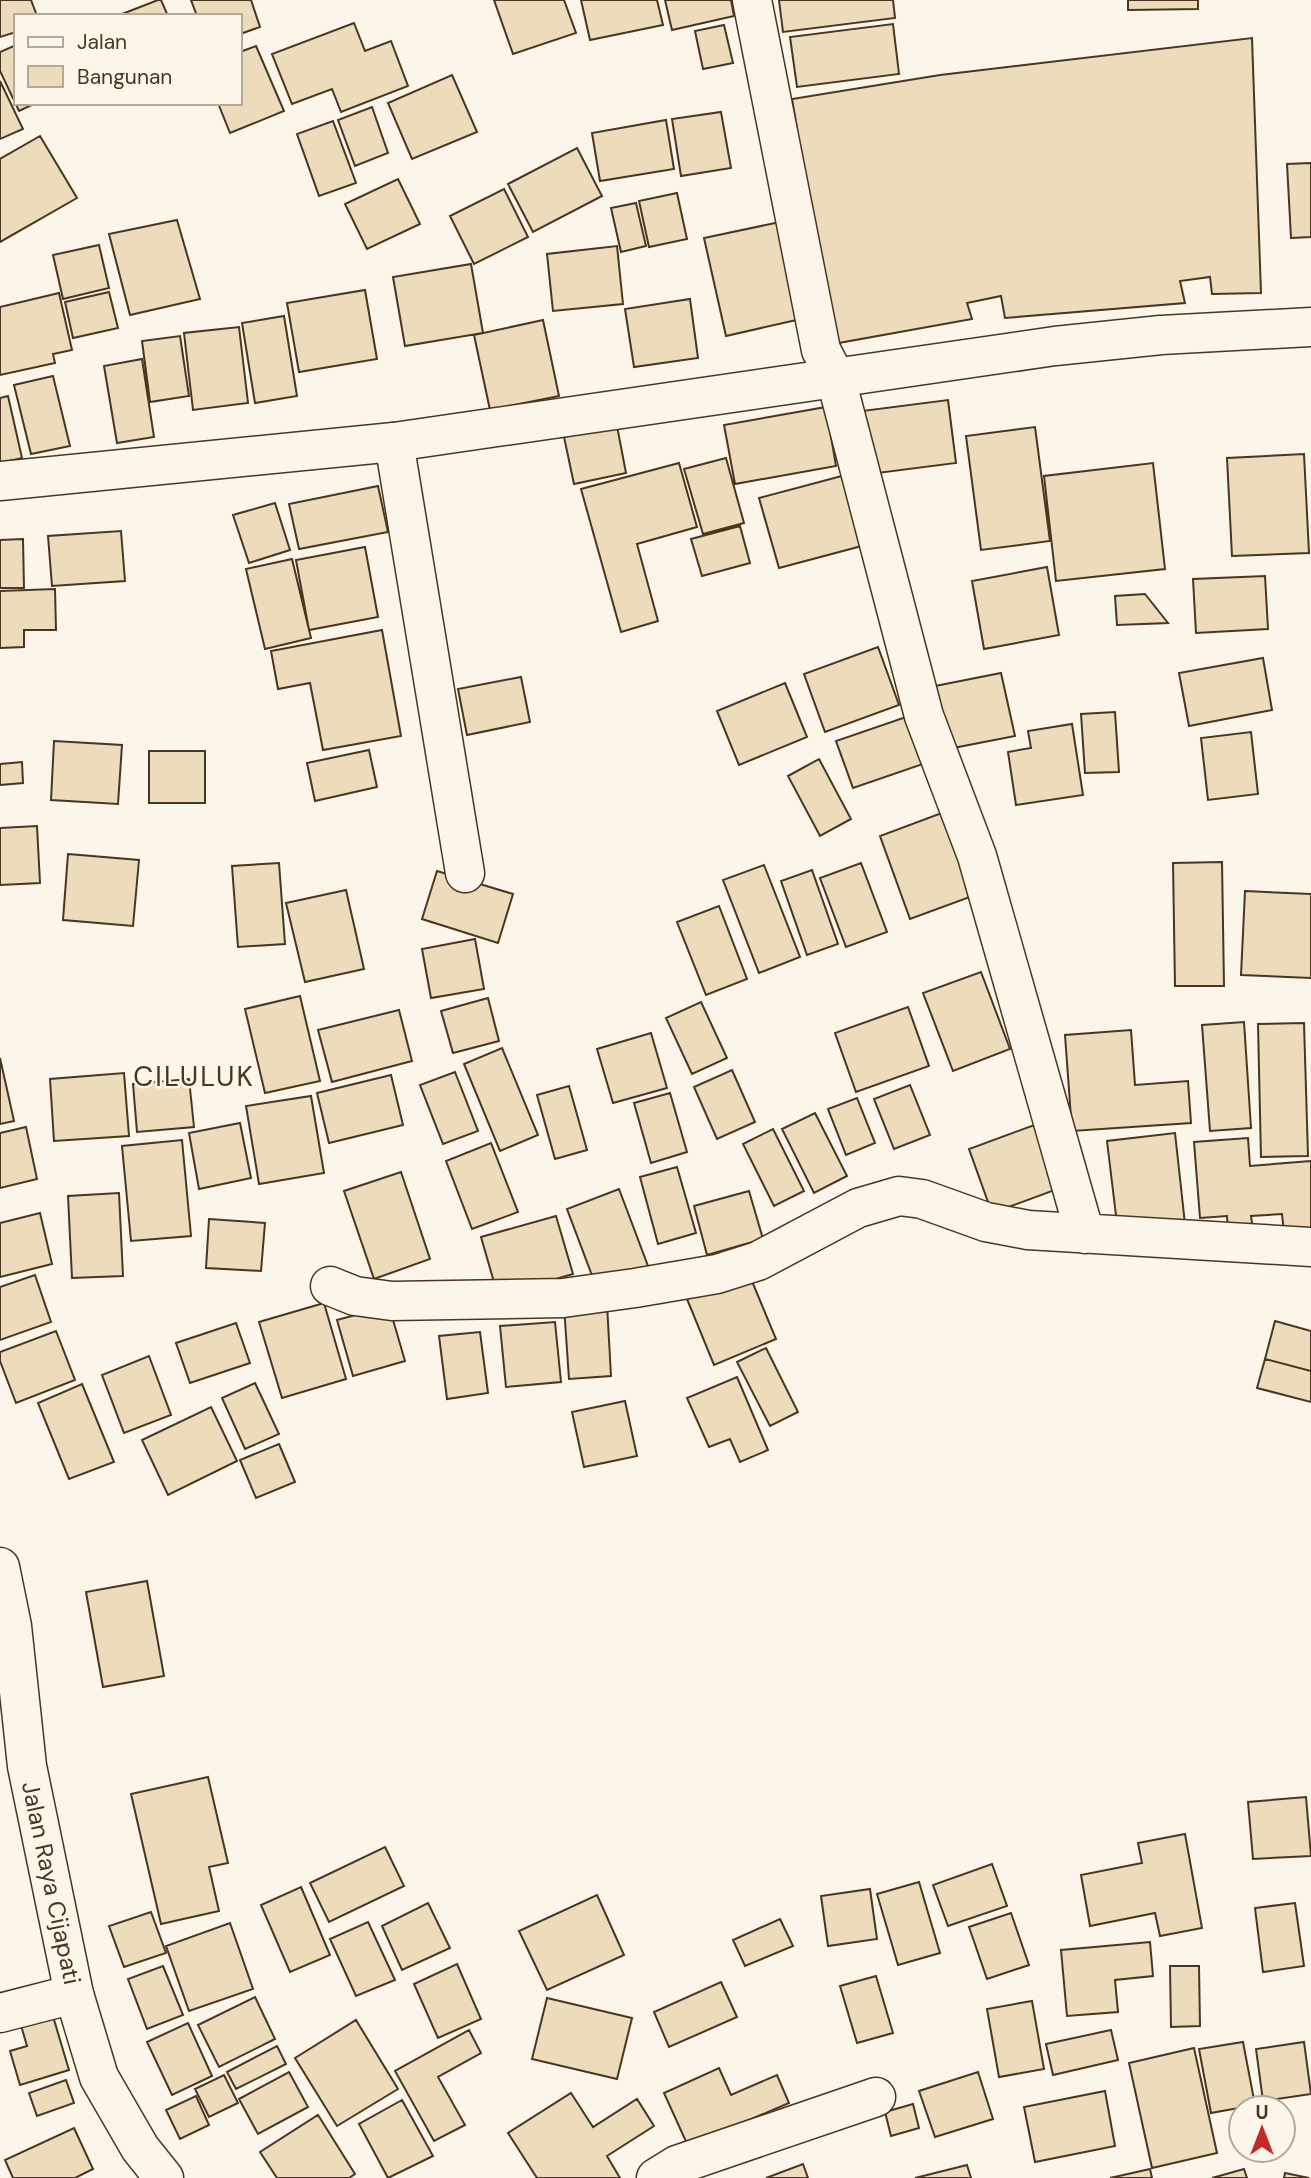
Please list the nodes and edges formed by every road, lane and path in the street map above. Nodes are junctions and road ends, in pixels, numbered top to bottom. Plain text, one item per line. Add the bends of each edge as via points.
1 (752, 0) edge
2 (1311, 327) edge
3 (836, 380) junction
4 (394, 442) junction
5 (0, 481) edge
6 (464, 873) dead end
7 (1086, 1234) junction
8 (1311, 1247) edge
9 (330, 1286) dead end
10 (2, 1592) edge
11 (74, 1994) junction
12 (0, 2013) edge
13 (876, 2097) dead end
14 (164, 2178) edge
15 (656, 2178) edge

1 - 3 street via 821,350
2 - 3 street via 1055,346
3 - 4 street
3 - 7 street via 924,716 977,856
4 - 5 street
4 - 6 street
7 - 8 street
7 - 9 street via 1010,1228 899,1196 858,1208 758,1261 717,1274 635,1288 563,1298 392,1301 355,1296
10 - 11 street, Jalan Raya Cijapati via 27,1766
11 - 12 street
11 - 14 street, Jalan Raya Cijapati via 99,2077 140,2148
13 - 15 street via 677,2165

